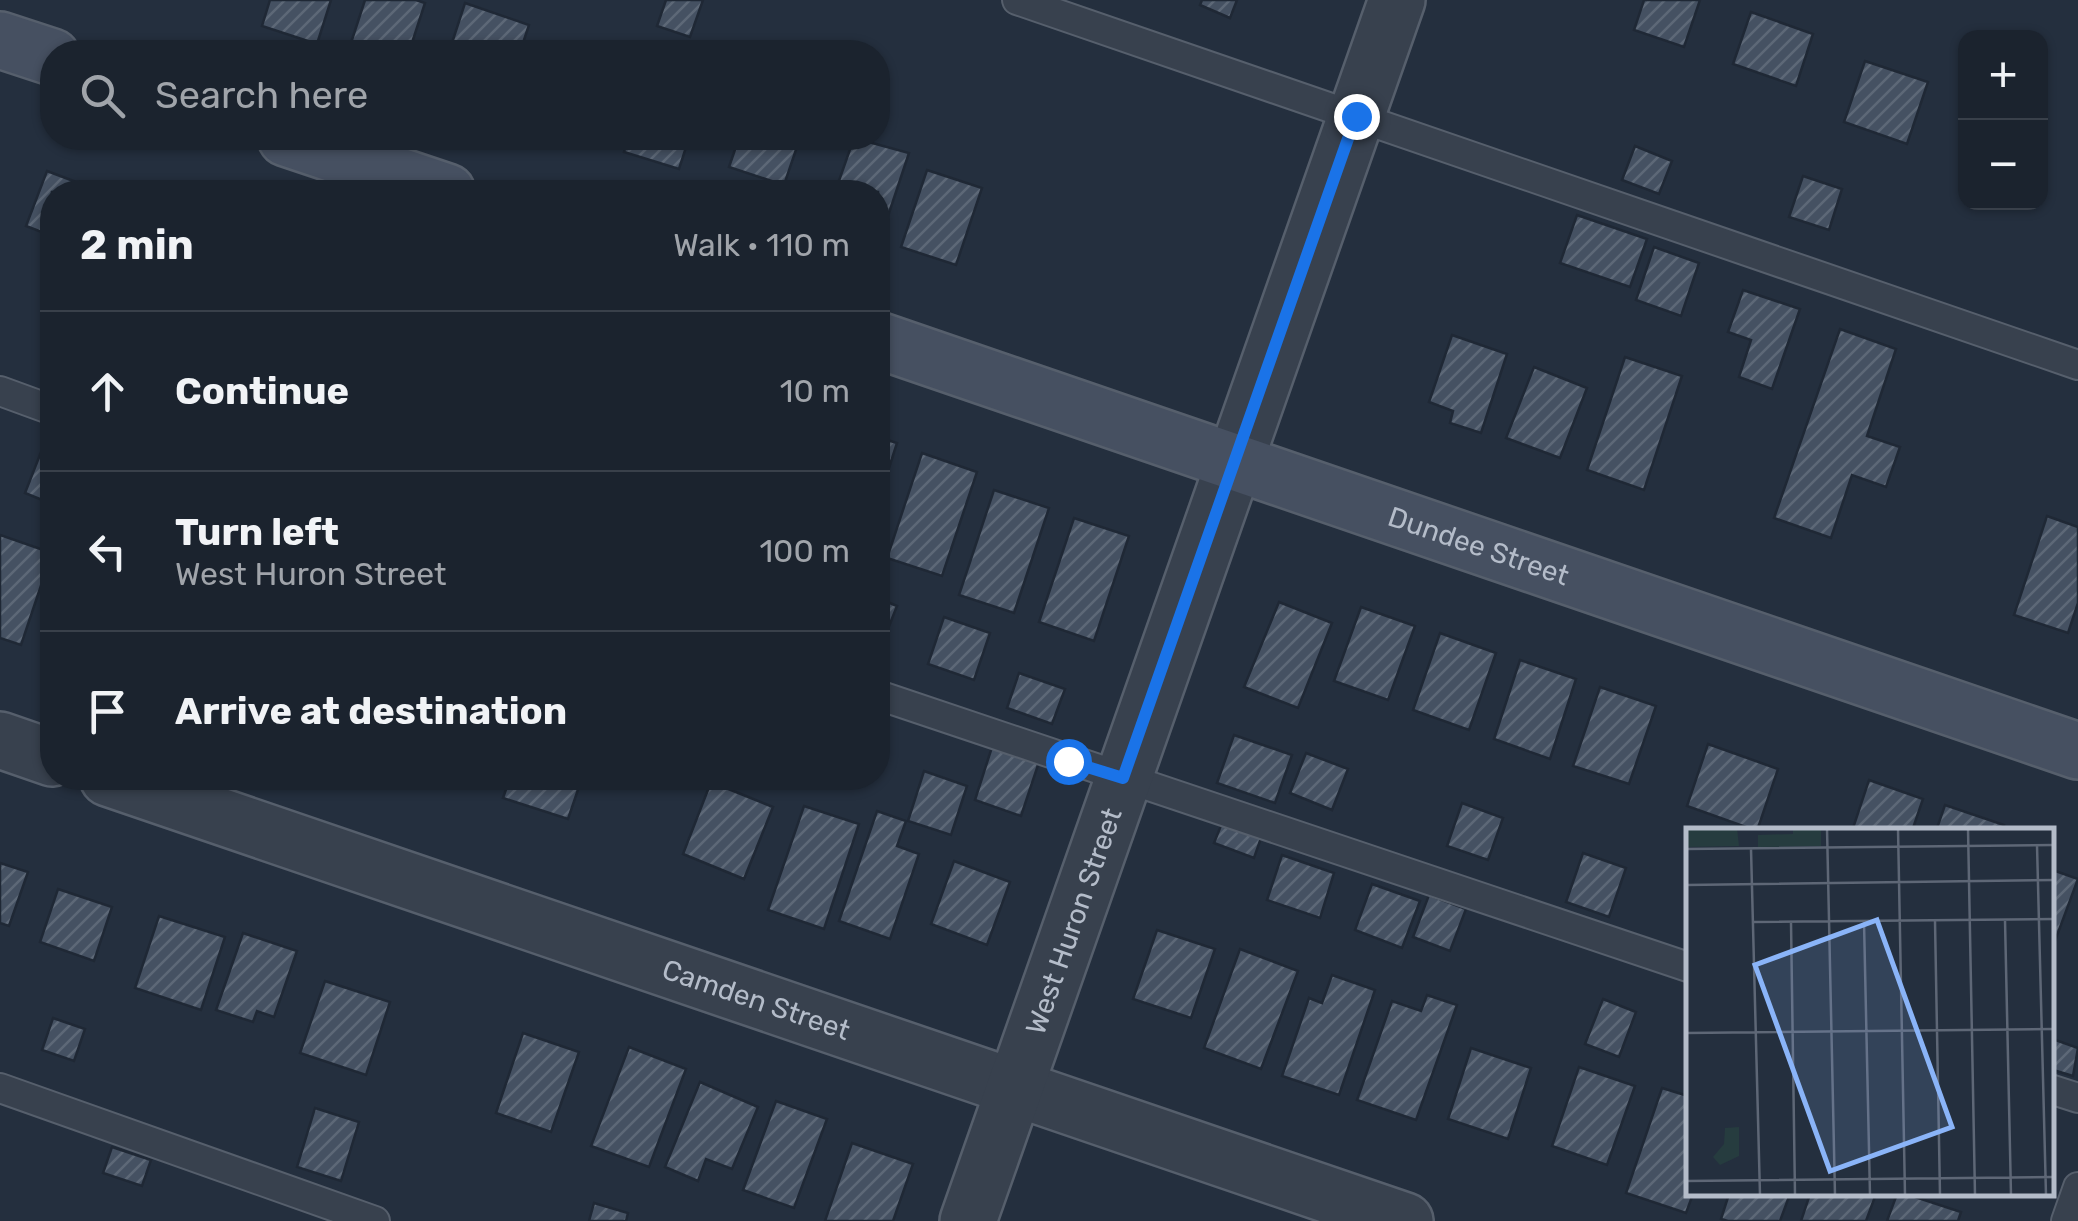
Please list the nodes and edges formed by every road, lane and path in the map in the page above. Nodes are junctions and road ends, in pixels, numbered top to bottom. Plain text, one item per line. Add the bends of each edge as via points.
1 (1017, 0) edge
2 (1396, 0) edge
3 (0, 40) edge
4 (40, 54) edge
5 (1356, 116) junction
6 (322, 150) edge
7 (410, 180) edge
8 (890, 344) edge
9 (2078, 365) edge
10 (0, 392) edge
11 (40, 406) edge
12 (1234, 462) junction
13 (890, 700) edge
14 (0, 740) edge
15 (2078, 751) edge
16 (40, 754) edge
17 (1123, 778) junction
18 (143, 790) edge
19 (1686, 966) edge
20 (0, 1088) edge
21 (1014, 1088) junction
22 (2053, 1090) edge
23 (2078, 1098) edge
24 (2078, 1187) edge
25 (376, 1221) edge
26 (968, 1221) edge
27 (1405, 1221) edge
28 (2066, 1221) edge

1 - 5 lane
2 - 5 street, West Huron Street
3 - 4 street
5 - 9 lane
5 - 12 street, West Huron Street
6 - 7 street
8 - 12 street, Dundee Street
10 - 11 lane
12 - 15 street, Dundee Street
12 - 17 street, West Huron Street
13 - 17 lane
14 - 16 street
17 - 19 lane
17 - 21 street, West Huron Street
18 - 21 street, Camden Street
20 - 25 lane
21 - 26 street, West Huron Street
21 - 27 street, Camden Street
22 - 23 lane
24 - 28 lane

